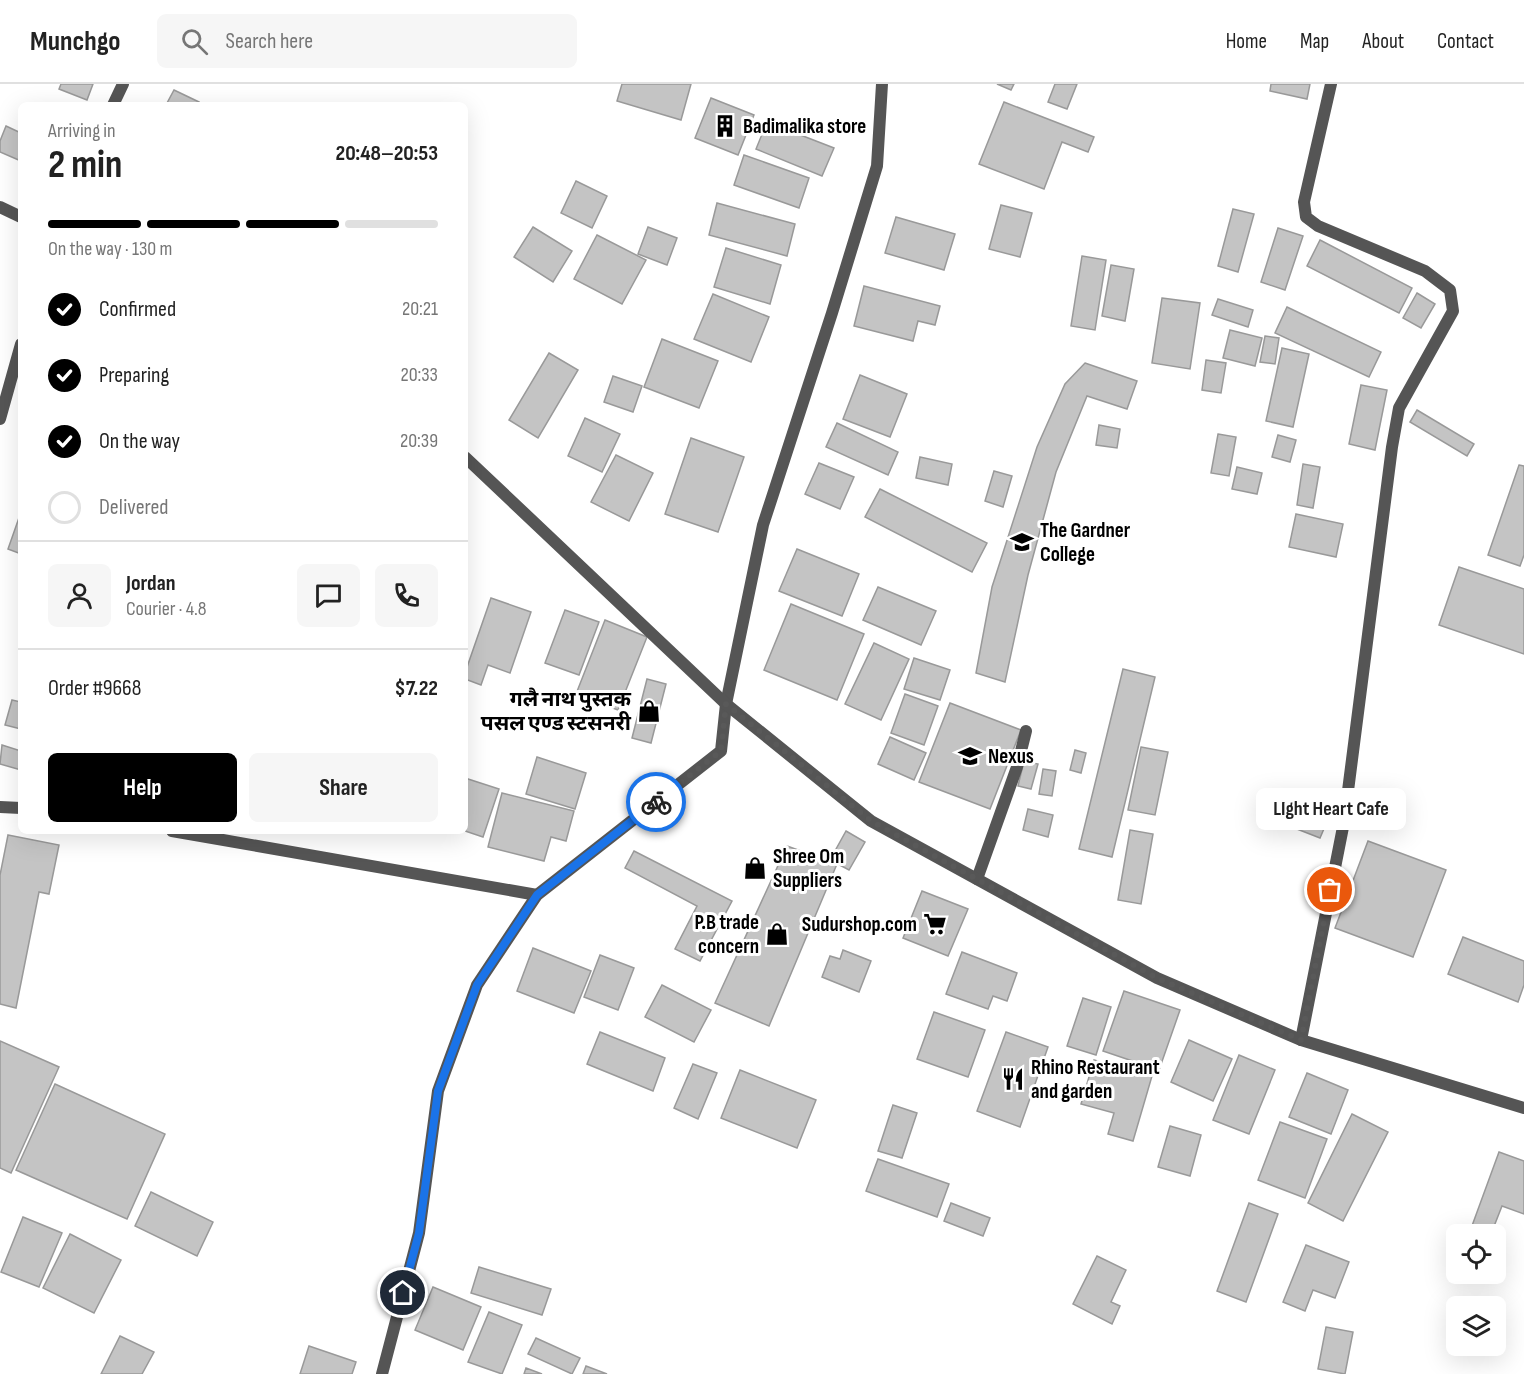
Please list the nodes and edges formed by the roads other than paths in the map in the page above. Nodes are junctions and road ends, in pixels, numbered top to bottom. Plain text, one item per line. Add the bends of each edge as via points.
1 (123, 84) edge
2 (882, 84) edge
3 (1331, 84) edge
4 (114, 102) edge
5 (0, 207) edge
6 (18, 216) edge
7 (18, 355) edge
8 (0, 419) edge
9 (468, 460) edge
10 (726, 704) junction
11 (1026, 731) dead end
12 (0, 807) edge
13 (18, 808) edge
14 (189, 834) edge
15 (977, 879) junction
16 (537, 895) junction
17 (1301, 1040) junction
18 (1524, 1108) edge
19 (382, 1374) edge

1 - 4 street
2 - 10 street via 877,166 763,525
3 - 17 street via 1304,202 1306,218 1425,271 1450,290 1453,311 1399,408 1344,822
5 - 6 street
7 - 8 street
9 - 10 street
10 - 15 street via 871,821
10 - 16 street via 721,751
11 - 15 street via 1014,777
12 - 13 street
14 - 16 street
15 - 17 street via 1157,978
16 - 19 street via 477,985 438,1091 419,1233
17 - 18 street

